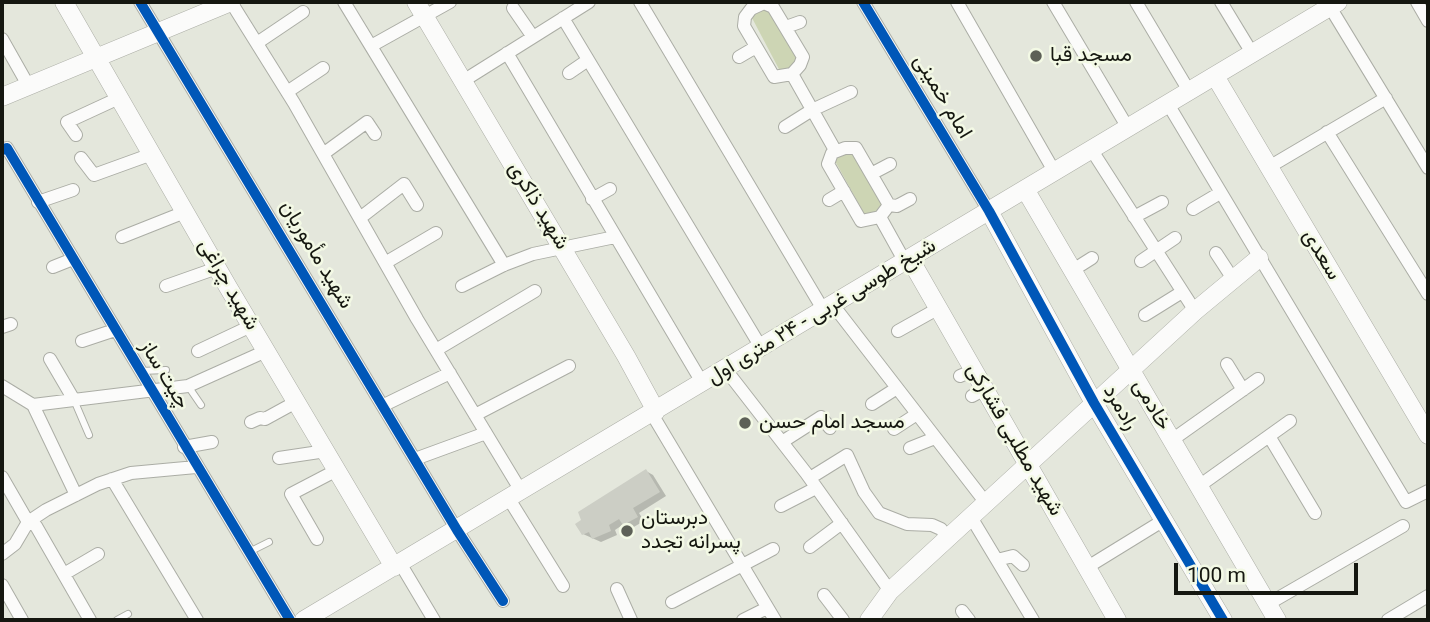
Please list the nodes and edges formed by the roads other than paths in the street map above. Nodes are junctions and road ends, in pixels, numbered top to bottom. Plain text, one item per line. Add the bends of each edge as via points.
1 (64, 2) edge
2 (141, 2) edge
3 (231, 2) edge
4 (344, 2) edge
5 (450, 2) edge
6 (589, 2) edge
7 (640, 2) edge
8 (863, 2) edge
9 (957, 2) edge
10 (1053, 2) edge
11 (1136, 2) edge
12 (1221, 2) edge
13 (1417, 2) edge
14 (1335, 3) edge
15 (755, 4) edge
16 (513, 8) dead end
17 (421, 9) edge
18 (303, 12) dead end
19 (563, 18) junction
20 (1428, 20) edge
21 (800, 22) dead end
22 (786, 27) junction
23 (159, 31) junction
24 (533, 37) junction
25 (2, 39) edge
26 (257, 43) junction
27 (371, 46) junction
28 (756, 47) junction
29 (507, 53) junction
30 (1252, 53) junction
31 (97, 57) junction
32 (738, 57) dead end
33 (588, 60) junction
34 (323, 68) dead end
35 (569, 73) dead end
36 (792, 74) junction
37 (1215, 76) junction
38 (463, 80) junction
39 (28, 85) junction
40 (1189, 91) junction
41 (287, 92) junction
42 (851, 92) dead end
43 (2, 97) edge
44 (119, 98) junction
45 (1386, 98) junction
46 (1167, 104) junction
47 (813, 110) junction
48 (785, 127) dead end
49 (1128, 128) junction
50 (1327, 132) junction
51 (76, 135) dead end
52 (375, 135) dead end
53 (4, 149) edge
54 (1091, 149) junction
55 (835, 150) junction
56 (152, 154) junction
57 (323, 154) junction
58 (81, 158) dead end
59 (890, 164) dead end
60 (1269, 167) junction
61 (1428, 168) edge
62 (1055, 171) junction
63 (871, 174) junction
64 (1025, 189) junction
65 (73, 190) dead end
66 (610, 190) dead end
67 (844, 191) junction
68 (1220, 193) junction
69 (592, 199) junction
70 (910, 199) dead end
71 (829, 200) dead end
72 (38, 202) junction
73 (1162, 202) dead end
74 (418, 205) dead end
75 (889, 205) junction
76 (1193, 209) dead end
77 (989, 211) junction
78 (185, 212) junction
79 (880, 217) junction
80 (1134, 217) junction
81 (360, 218) junction
82 (436, 233) dead end
83 (122, 237) dead end
84 (615, 237) junction
85 (1175, 237) dead end
86 (562, 247) junction
87 (1156, 251) junction
88 (1216, 253) dead end
89 (1092, 258) dead end
90 (1259, 258) junction
91 (73, 259) junction
92 (908, 260) junction
93 (1141, 261) dead end
94 (385, 263) junction
95 (504, 265) junction
96 (53, 267) dead end
97 (217, 268) junction
98 (1073, 270) junction
99 (1233, 279) junction
100 (166, 286) dead end
101 (462, 286) dead end
102 (535, 291) dead end
103 (1182, 292) junction
104 (1428, 294) edge
105 (829, 308) junction
106 (939, 308) junction
107 (1195, 311) junction
108 (1145, 315) dead end
109 (251, 326) junction
110 (115, 330) junction
111 (898, 331) dead end
112 (82, 341) dead end
113 (762, 349) junction
114 (436, 350) junction
115 (198, 351) dead end
116 (266, 351) junction
117 (1227, 364) dead end
118 (49, 365) dead end
119 (569, 366) dead end
120 (1131, 369) junction
121 (166, 370) dead end
122 (726, 370) junction
123 (139, 371) junction
124 (450, 373) junction
125 (1258, 379) dead end
126 (703, 384) junction
127 (2, 386) edge
128 (188, 386) junction
129 (897, 388) junction
130 (150, 390) junction
131 (1243, 390) junction
132 (75, 400) junction
133 (296, 402) junction
134 (1094, 403) junction
135 (872, 404) dead end
136 (33, 405) junction
137 (201, 405) dead end
138 (384, 405) junction
139 (654, 412) junction
140 (917, 414) junction
141 (475, 415) junction
142 (1290, 421) dead end
143 (251, 422) dead end
144 (831, 428) dead end
145 (1426, 428) edge
146 (894, 429) dead end
147 (486, 433) junction
148 (89, 435) dead end
149 (1269, 436) junction
150 (935, 438) junction
151 (1172, 440) junction
152 (212, 442) dead end
153 (782, 442) junction
154 (184, 447) junction
155 (910, 448) dead end
156 (326, 451) junction
157 (279, 458) dead end
158 (415, 458) junction
159 (1028, 464) junction
160 (196, 467) junction
161 (337, 470) junction
162 (2, 477) edge
163 (112, 479) junction
164 (813, 483) junction
165 (1199, 486) junction
166 (1428, 491) edge
167 (75, 495) junction
168 (515, 495) junction
169 (986, 503) junction
170 (781, 506) dead end
171 (1315, 513) dead end
172 (971, 517) junction
173 (1164, 520) junction
174 (28, 522) junction
175 (842, 523) junction
176 (1403, 526) dead end
177 (457, 530) junction
178 (948, 538) junction
179 (317, 539) dead end
180 (269, 542) dead end
181 (810, 547) dead end
182 (773, 549) dead end
183 (248, 552) junction
184 (2, 554) edge
185 (98, 554) dead end
186 (997, 560) junction
187 (397, 565) junction
188 (740, 565) junction
189 (1023, 565) dead end
190 (1086, 568) junction
191 (64, 574) junction
192 (2, 585) edge
193 (564, 586) dead end
194 (617, 589) dead end
195 (890, 591) junction
196 (824, 595) dead end
197 (1428, 596) edge
198 (503, 601) dead end
199 (672, 601) dead end
200 (1268, 604) junction
201 (767, 608) junction
202 (128, 614) dead end
203 (22, 620) edge
204 (90, 620) edge
205 (117, 620) edge
206 (197, 620) edge
207 (290, 620) edge
208 (304, 620) edge
209 (434, 620) edge
210 (631, 620) edge
211 (743, 620) edge
212 (775, 620) edge
213 (842, 620) edge
214 (869, 620) edge
215 (1033, 620) edge
216 (1117, 620) edge
217 (1223, 620) edge
218 (1277, 620) edge
219 (1388, 620) edge

1 - 31 street, شهید چراغی
2 - 23 street, شهید مأموریان
3 - 23 street
3 - 26 street
4 - 27 street
5 - 17 street
6 - 19 street
7 - 105 street
8 - 77 street, امام خمینی
9 - 62 street
10 - 49 street
11 - 40 street
12 - 30 street
13 - 20 street
14 - 30 street, شیخ طوسی غربی - ۲۴ متری اول
14 - 45 street
15 - 22 street via 773,6
15 - 28 street via 744,26
16 - 24 street
17 - 27 street
17 - 38 street, شهید ذاکری
18 - 26 street
19 - 24 street
19 - 33 street
21 - 22 street
22 - 36 street via 803,57
23 - 31 street
23 - 138 street, شهید مأموریان
24 - 29 street
25 - 39 street
26 - 41 street
27 - 95 street
28 - 32 street
28 - 36 street via 774,77
29 - 38 street
29 - 69 street
30 - 37 street, شیخ طوسی غربی - ۲۴ متری اول
31 - 39 street
31 - 44 street, شهید چراغی
33 - 35 street
33 - 113 street
34 - 41 street
36 - 47 street
37 - 40 street, شیخ طوسی غربی - ۲۴ متری اول
37 - 60 street, سعدی
38 - 86 street, شهید ذاکری
39 - 43 street
40 - 46 street, شیخ طوسی غربی - ۲۴ متری اول
41 - 57 street
42 - 47 street
44 - 51 street via 67,122
44 - 56 street, شهید چراغی
45 - 50 street
45 - 61 street
46 - 49 street, شیخ طوسی غربی - ۲۴ متری اول
46 - 68 street
47 - 48 street
47 - 55 street
49 - 54 street, شیخ طوسی غربی - ۲۴ متری اول
50 - 60 street
50 - 104 street
52 - 57 street via 368,122
53 - 72 street, چیت ساز
54 - 62 street, شیخ طوسی غربی - ۲۴ متری اول
54 - 80 street
55 - 63 street via 856,148
55 - 67 street via 828,164
56 - 58 street via 94,175
56 - 78 street, شهید چراغی
57 - 81 street
59 - 63 street
60 - 145 street, سعدی
62 - 64 street, شیخ طوسی غربی - ۲۴ متری اول
63 - 75 street
64 - 77 street, شیخ طوسی غربی - ۲۴ متری اول
64 - 98 street, خادمی
65 - 72 street
66 - 69 street
67 - 71 street
67 - 79 street via 861,221
68 - 76 street
68 - 90 street
69 - 84 street
70 - 75 street
72 - 91 street, چیت ساز
73 - 80 street
74 - 81 street via 404,184
75 - 79 street
77 - 92 street, شیخ طوسی غربی - ۲۴ متری اول
77 - 134 street, رادمرد
78 - 83 street
78 - 97 street, شهید چراغی
79 - 92 street
80 - 87 street
81 - 94 street
82 - 94 street
84 - 86 street
84 - 126 street
85 - 87 street
86 - 95 street
86 - 139 street, شهید ذاکری
87 - 93 street
87 - 103 street
88 - 99 street
89 - 98 street
90 - 99 street
90 - 166 street via 1406,502
91 - 96 street
91 - 110 street, چیت ساز
92 - 105 street, شیخ طوسی غربی - ۲۴ متری اول
92 - 106 street, شهید مطلبی فشارکی
94 - 114 street
95 - 101 street
97 - 100 street
97 - 109 street, شهید چراغی
98 - 120 street, خادمی
99 - 107 street
102 - 114 street
103 - 107 street
103 - 108 street
105 - 113 street, شیخ طوسی غربی - ۲۴ متری اول
105 - 129 street
106 - 111 street
106 - 159 street, شهید مطلبی فشارکی via 967,373
107 - 120 street
109 - 115 street
109 - 116 street, شهید چراغی
110 - 112 street
110 - 123 street, چیت ساز
113 - 122 street, شیخ طوسی غربی - ۲۴ متری اول
114 - 124 street
116 - 128 street
116 - 133 street, شهید چراغی
117 - 131 street
118 - 132 street
119 - 141 street
120 - 134 street
120 - 151 street, خادمی
121 - 123 lane
122 - 126 street, شیخ طوسی غربی - ۲۴ متری اول
122 - 153 street
123 - 130 street, چیت ساز
124 - 138 street
124 - 141 street
125 - 131 street
126 - 139 street, شیخ طوسی غربی - ۲۴ متری اول
127 - 136 street
128 - 130 street
128 - 137 lane
129 - 135 street
129 - 140 street
130 - 132 street
130 - 154 street, چیت ساز
131 - 151 street
132 - 136 street
132 - 148 lane
133 - 143 street
133 - 156 street, شهید چراغی
134 - 159 street
134 - 173 street, رادمرد
136 - 167 street
138 - 158 street, شهید مأموریان
139 - 168 street, شیخ طوسی غربی - ۲۴ متری اول
139 - 188 street
140 - 146 street
140 - 150 street
141 - 147 street
142 - 149 street
144 - 153 street via 821,417
147 - 158 street
147 - 168 street
149 - 165 street
149 - 171 street
150 - 155 street
150 - 169 street
151 - 165 street, خادمی
152 - 154 street
153 - 164 street
154 - 160 street, چیت ساز
156 - 157 street
156 - 161 street, شهید چراغی
158 - 177 street, شهید مأموریان
159 - 169 street
159 - 190 street, شهید مطلبی فشارکی
160 - 163 street
160 - 183 street, چیت ساز
161 - 179 street via 291,494
161 - 187 street, شهید چراغی
162 - 174 street
163 - 167 street
163 - 206 street
164 - 170 street
164 - 175 street
164 - 178 street via 847,454 879,513 907,524 941,528
165 - 200 street, خادمی
167 - 174 street
168 - 177 street, شیخ طوسی غربی - ۲۴ متری اول
168 - 193 street
169 - 172 street
172 - 178 street
172 - 186 street
173 - 190 street
173 - 217 street, رادمرد
174 - 184 street via 15,544
174 - 191 street via 36,526
175 - 181 street
175 - 195 street
176 - 200 street
177 - 187 street, شیخ طوسی غربی - ۲۴ متری اول
177 - 198 street, شهید مأموریان
178 - 195 street
180 - 183 lane
182 - 188 street
183 - 207 street, چیت ساز
185 - 191 street
186 - 189 street via 1013,556
186 - 215 street
187 - 208 street, شیخ طوسی غربی - ۲۴ متری اول
187 - 209 street
188 - 199 street
188 - 201 street
190 - 216 street, شهید مطلبی فشارکی
191 - 204 street
192 - 203 street
194 - 210 street
195 - 214 street
196 - 213 street
197 - 219 street
200 - 218 street, خادمی
201 - 211 street
201 - 212 street
202 - 205 lane

